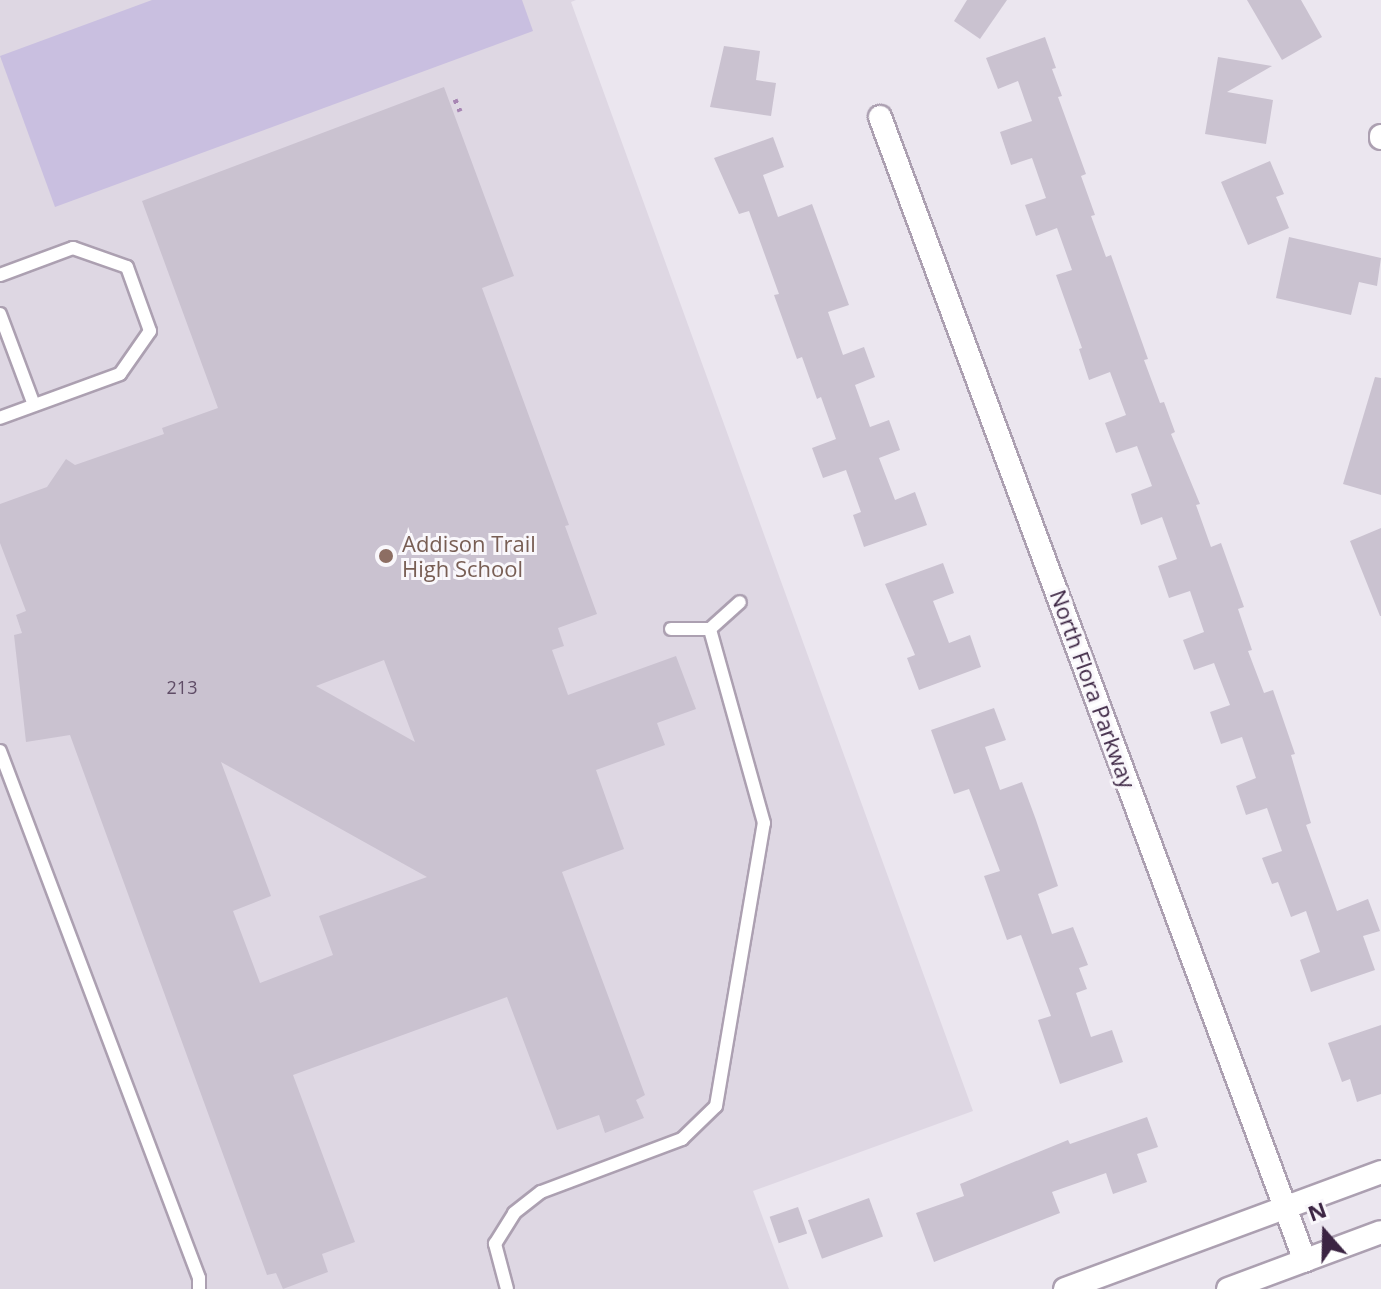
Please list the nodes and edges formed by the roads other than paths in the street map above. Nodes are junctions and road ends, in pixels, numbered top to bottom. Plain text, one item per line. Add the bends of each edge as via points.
1 (880, 117) dead end
2 (0, 275) edge
3 (0, 314) edge
4 (34, 405) junction
5 (0, 418) edge
6 (740, 602) dead end
7 (671, 629) dead end
8 (710, 629) junction
9 (0, 751) edge
10 (1381, 1172) edge
11 (1286, 1209) junction
12 (1381, 1232) edge
13 (1305, 1261) junction
14 (1257, 1284) edge
15 (199, 1289) edge
16 (507, 1289) edge
17 (1065, 1289) edge
18 (1228, 1289) edge

1 - 11 street, North Flora Parkway
2 - 4 lane via 73,248 127,267 150,331 120,374
3 - 4 lane
4 - 5 lane
6 - 8 lane
7 - 8 lane
8 - 16 lane via 764,823 716,1106 682,1139 541,1192 514,1213 495,1244
9 - 15 lane
10 - 11 street
11 - 13 street, North Flora Parkway
11 - 17 street
12 - 13 street
13 - 14 street
14 - 18 street

